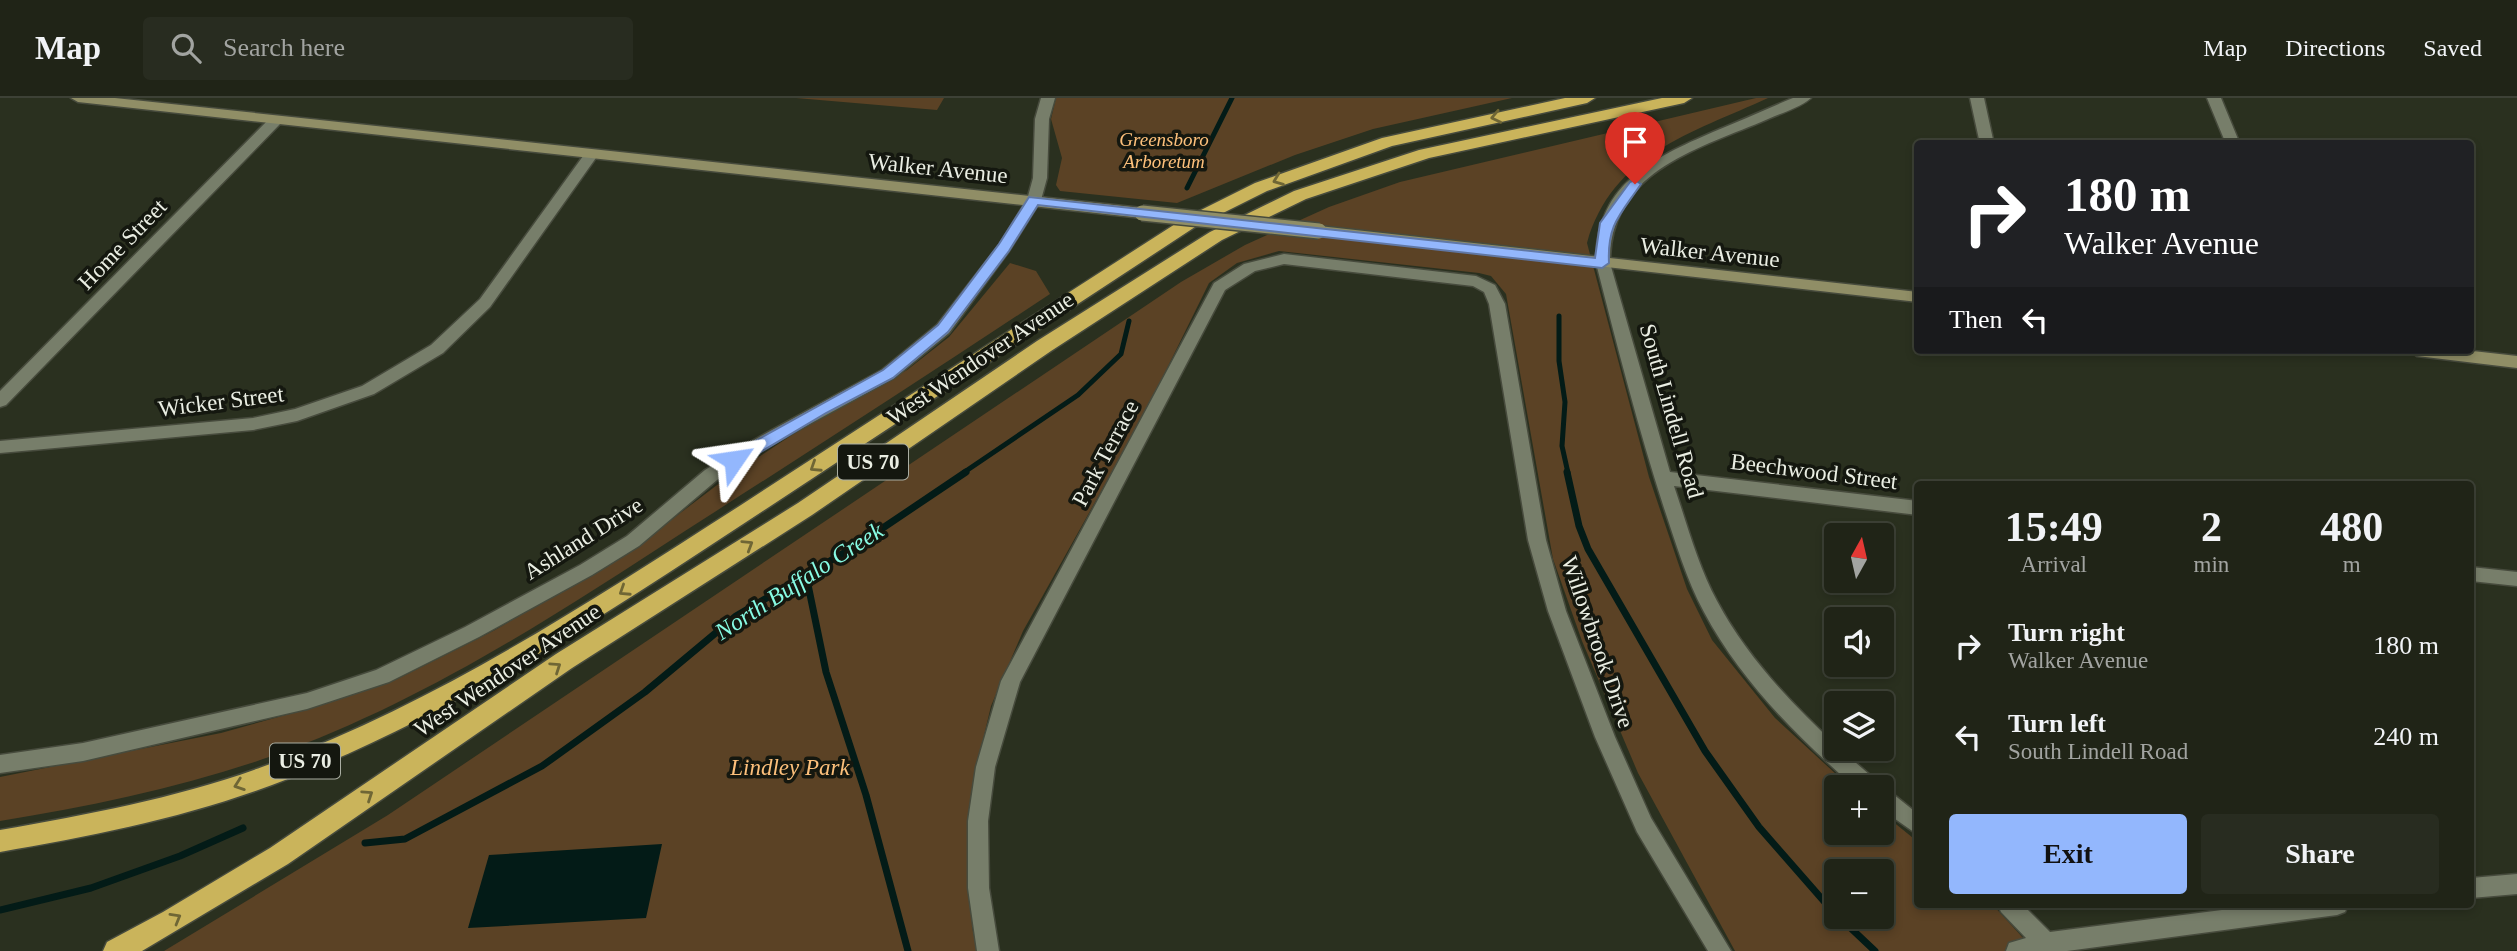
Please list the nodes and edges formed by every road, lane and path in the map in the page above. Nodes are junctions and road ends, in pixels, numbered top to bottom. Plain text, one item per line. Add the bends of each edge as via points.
1 (78, 98) edge
2 (1048, 98) edge
3 (1587, 98) edge
4 (1684, 98) edge
5 (1804, 98) edge
6 (1977, 98) edge
7 (2214, 98) edge
8 (276, 120) junction
9 (1986, 140) edge
10 (2231, 140) edge
11 (592, 155) junction
12 (1034, 200) junction
13 (1602, 263) junction
14 (1914, 297) edge
15 (1501, 324) joint
16 (2450, 354) edge
17 (2517, 362) edge
18 (0, 401) edge
19 (0, 447) edge
20 (1662, 478) junction
21 (1914, 508) edge
22 (2474, 574) edge
23 (2517, 579) edge
24 (0, 764) edge
25 (1855, 775) edge
26 (1894, 807) edge
27 (1914, 823) edge
28 (0, 841) edge
29 (2517, 884) edge
30 (2474, 888) edge
31 (2012, 908) edge
32 (2317, 908) edge
33 (2051, 947) edge
34 (117, 951) edge
35 (988, 951) edge
36 (1720, 951) edge
37 (2017, 951) edge

1 - 8 street, Walker Avenue
2 - 12 street, Ashland Drive
3 -> 28 highway, West Wendover Avenue / US 70 via 1447,127 1349,154 1261,187 1189,223 586,616 409,716 317,757 217,793 80,827
34 -> 4 highway, West Wendover Avenue / US 70 via 279,856 564,661 805,509 1044,346 1216,236 1300,195 1412,157
5 - 13 street, South Lindell Road via 1672,155 1649,170 1607,223
6 - 9 street
7 - 10 street
8 - 11 street, Walker Avenue
8 - 18 street, Home Street
11 - 12 street, Walker Avenue
11 - 19 street, Wicker Street via 485,303 437,349 368,390 253,424
12 - 13 street, Walker Avenue, bridge
12 - 24 street, Ashland Drive via 943,329 914,354 888,374 711,475 633,541 563,583 382,676 307,701 83,752
13 - 14 street, Walker Avenue
13 - 20 street, South Lindell Road
15 - 35 street, Park Terrace via 1490,289 1476,281 1284,259 1233,273 1219,287 1011,681 983,782 978,859 980,918
15 - 36 street, Willowbrook Drive via 1537,540 1558,611 1644,825
16 - 17 street
20 - 21 street, Beechwood Street
20 - 25 street, South Lindell Road via 1716,617 1788,710
22 - 23 street
26 - 27 street
29 - 30 street
31 - 33 street
32 - 33 street
33 - 37 street

